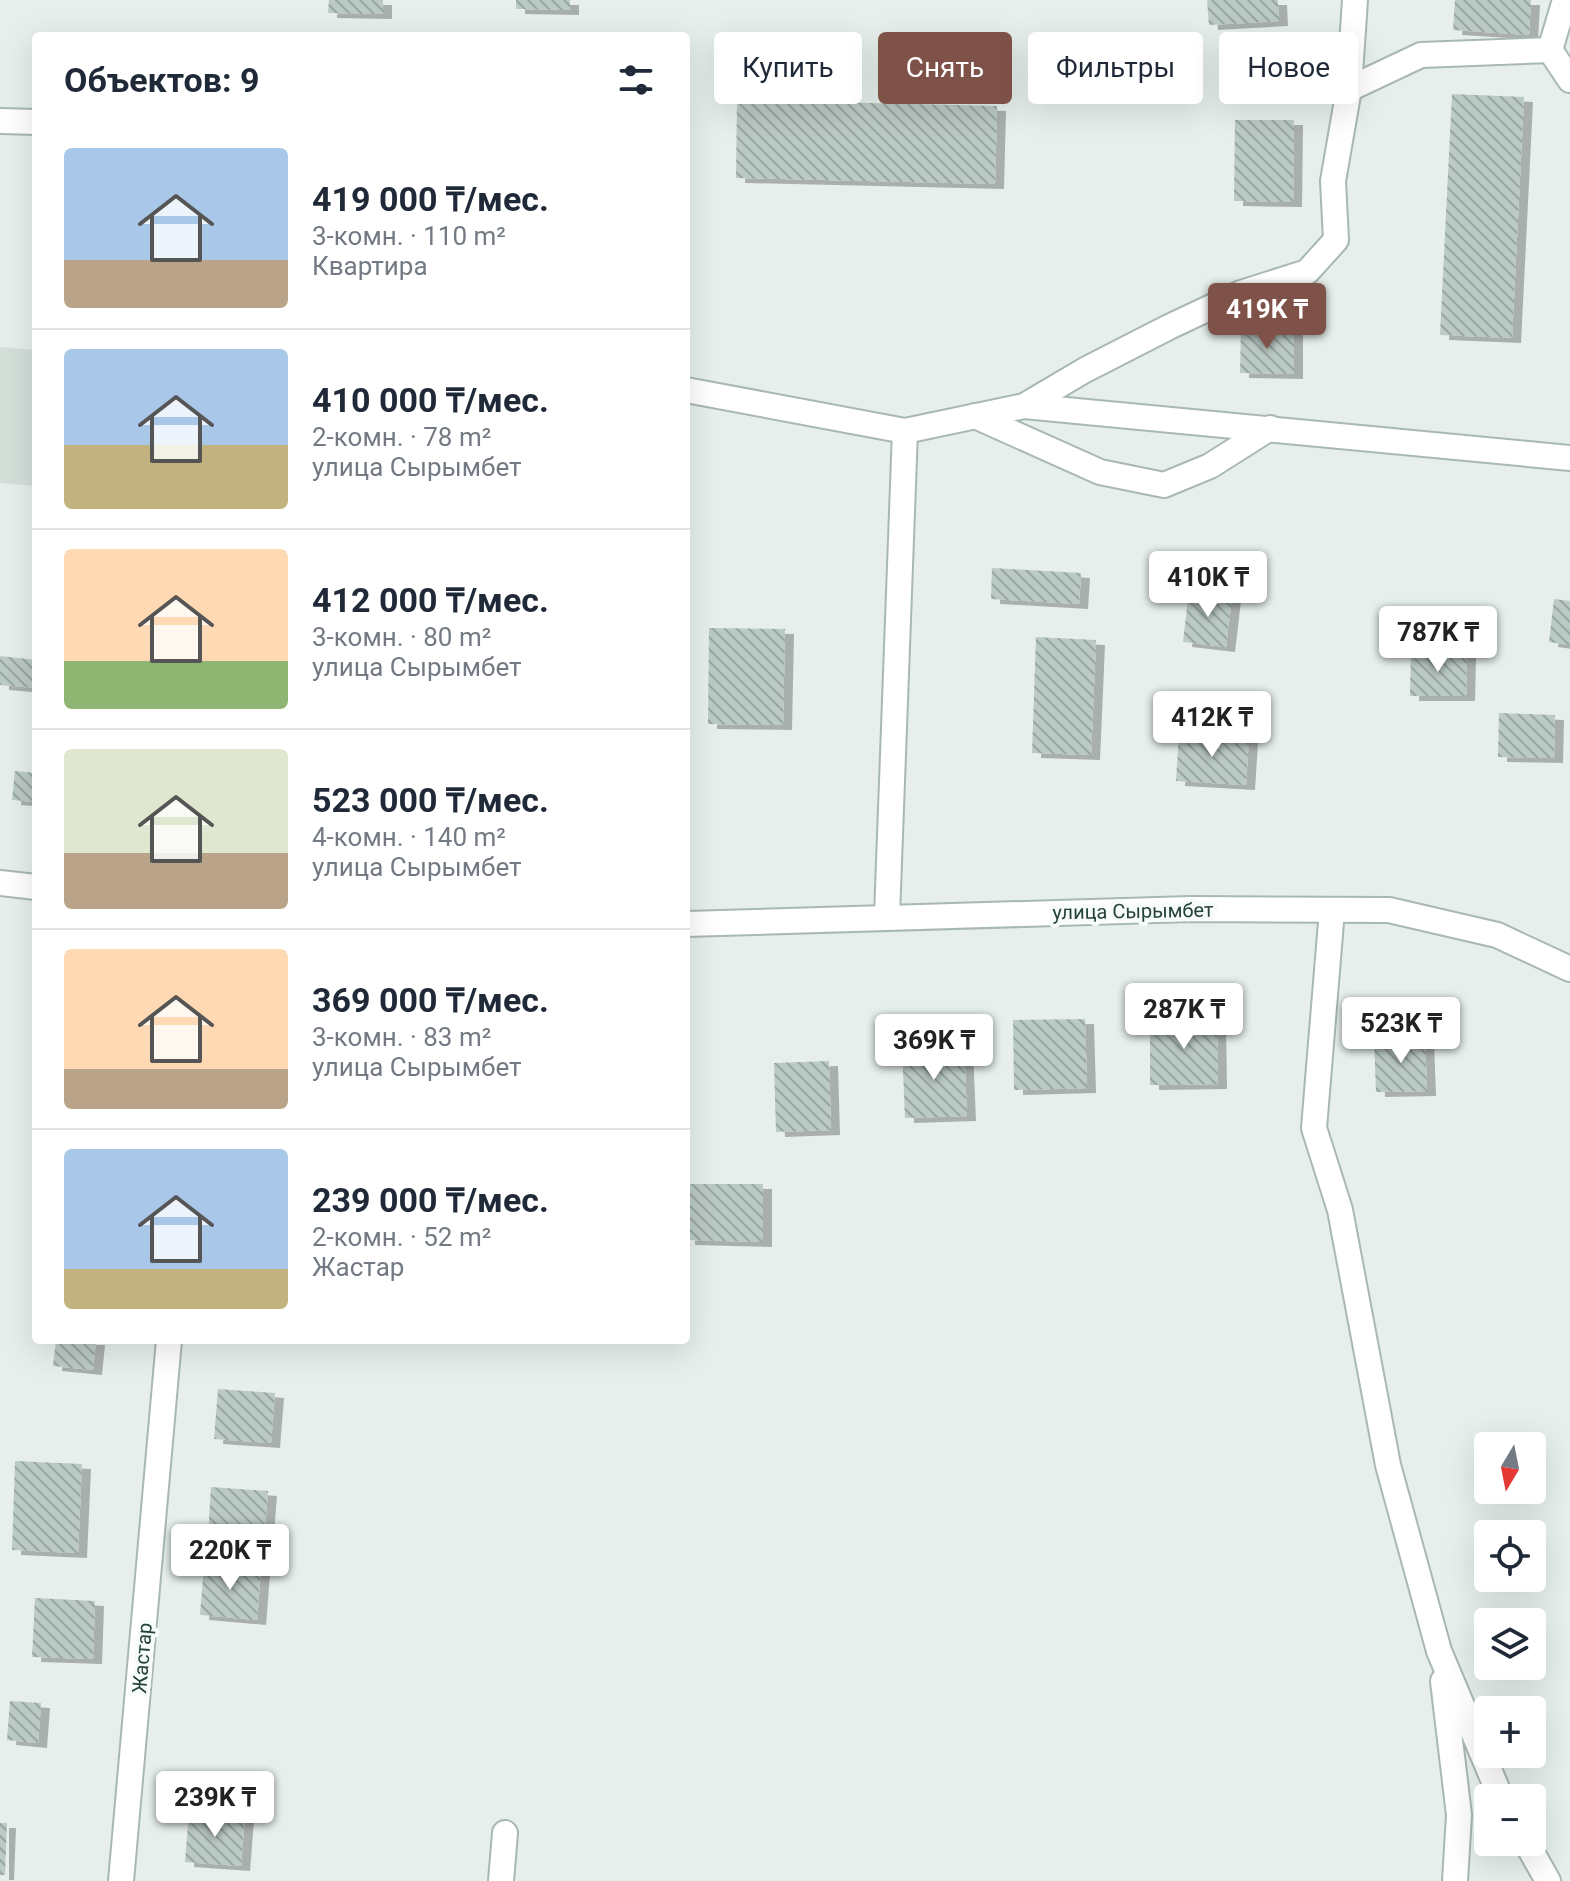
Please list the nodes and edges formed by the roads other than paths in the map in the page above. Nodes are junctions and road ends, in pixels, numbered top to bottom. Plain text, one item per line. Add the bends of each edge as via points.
1 (1355, 0) edge
2 (1565, 0) edge
3 (1353, 32) edge
4 (1550, 50) junction
5 (1570, 80) edge
6 (1358, 85) edge
7 (1346, 104) edge
8 (0, 121) edge
9 (32, 122) edge
10 (690, 391) edge
11 (1024, 406) junction
12 (975, 416) junction
13 (1270, 428) junction
14 (905, 431) junction
15 (1570, 458) edge
16 (0, 883) edge
17 (32, 887) edge
18 (1332, 910) junction
19 (887, 916) junction
20 (690, 924) edge
21 (1570, 969) edge
22 (169, 1344) edge
23 (1439, 1651) junction
24 (1495, 1784) edge
25 (505, 1833) dead end
26 (1534, 1856) edge
27 (121, 1881) edge
28 (501, 1881) edge
29 (1455, 1881) edge
30 (1548, 1881) edge

1 - 3 street
2 - 4 street
4 - 5 street
4 - 6 street via 1421,55
7 - 11 street via 1333,181 1336,240 1307,272 1241,293 1169,327
8 - 9 street
10 - 14 street
11 - 12 street
11 - 13 street
12 - 13 street via 1100,472 1164,485 1210,466
12 - 14 street
13 - 15 street
14 - 19 street
16 - 17 street
18 - 19 street, улица Сырымбет
18 - 21 street, улица Сырымбет via 1389,910 1497,935
18 - 23 street via 1314,1128 1340,1210 1388,1465
19 - 20 street, улица Сырымбет
22 - 27 street, Жастар
23 - 24 street
23 - 29 street via 1459,1815
25 - 28 street
26 - 30 street

